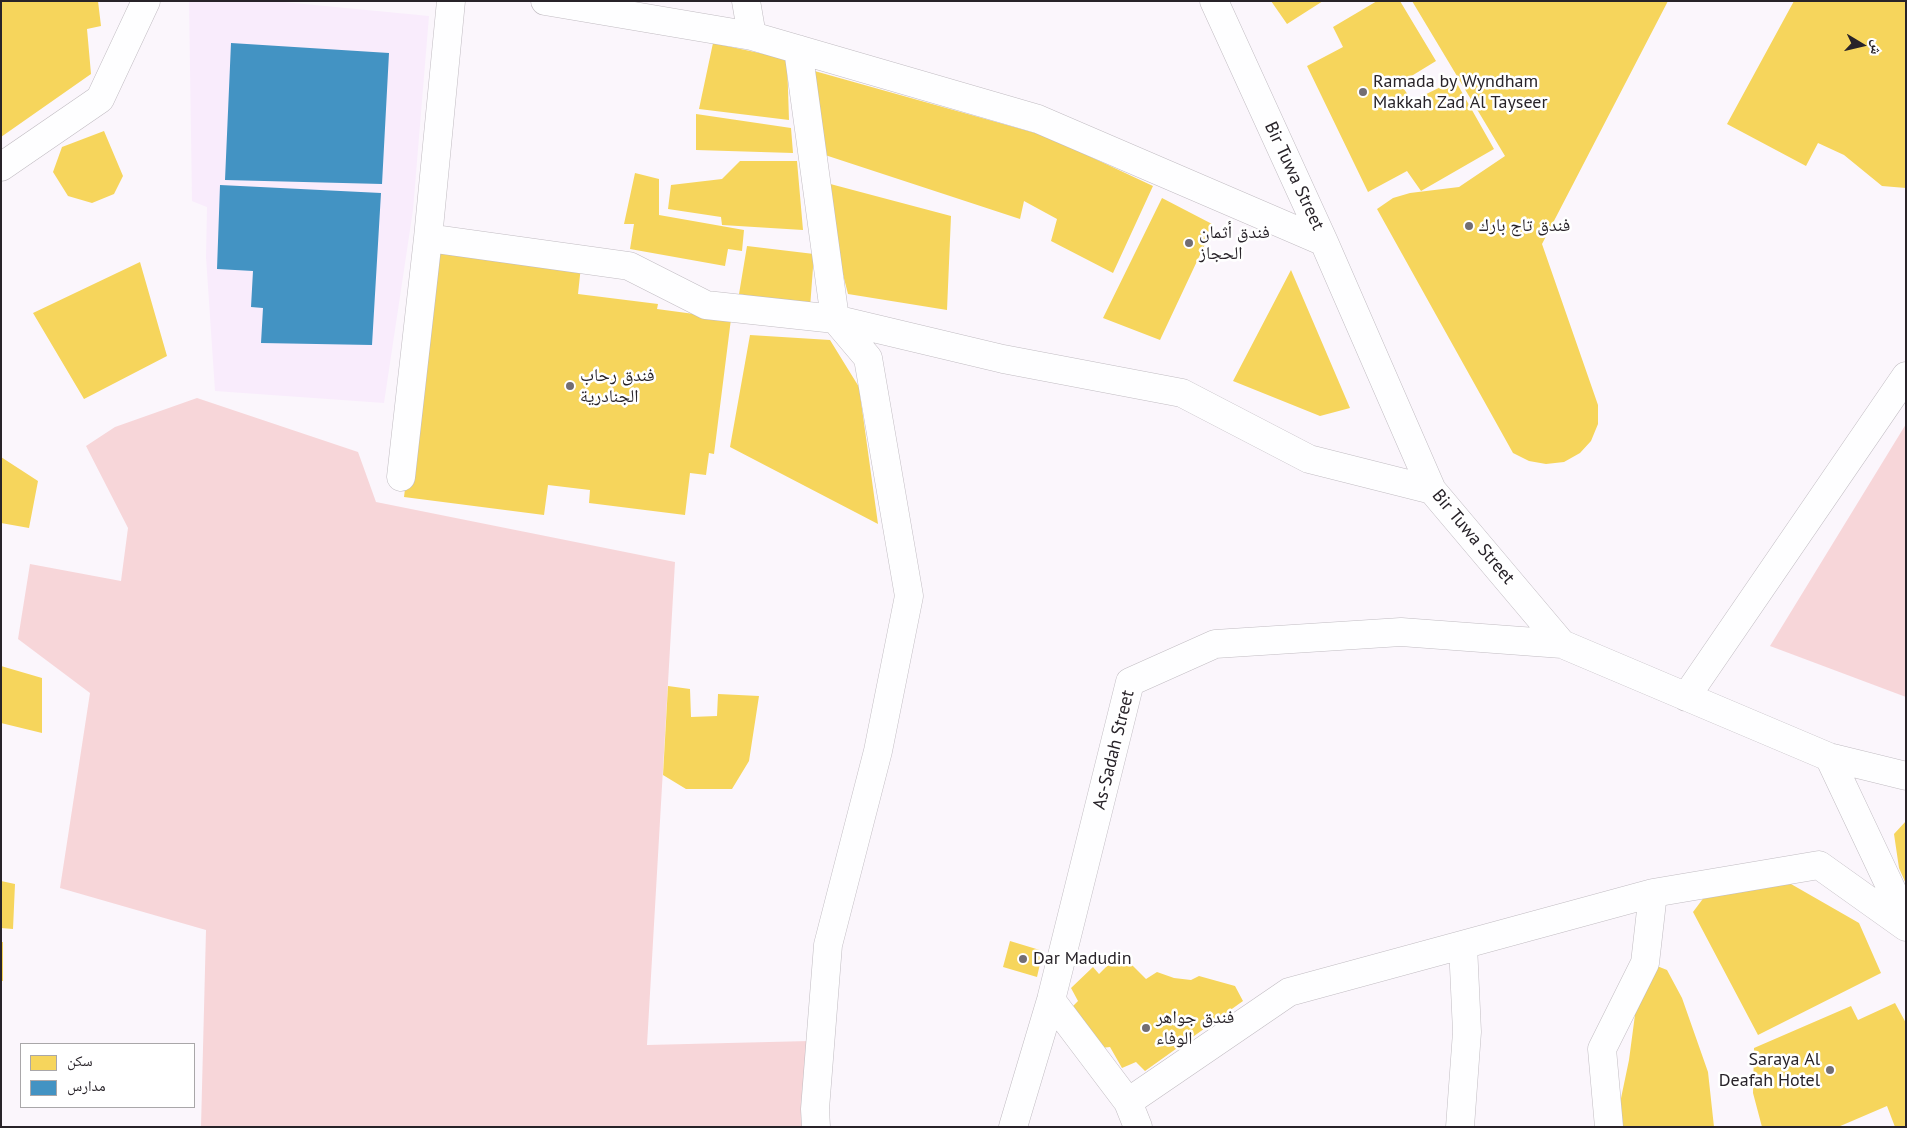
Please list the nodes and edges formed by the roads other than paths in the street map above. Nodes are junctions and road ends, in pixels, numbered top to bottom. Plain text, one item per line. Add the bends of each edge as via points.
1 (146, 1) edge
2 (451, 1) edge
3 (545, 1) edge
4 (746, 1) edge
5 (1214, 1) edge
6 (752, 36) junction
7 (798, 49) junction
8 (1, 167) edge
9 (428, 238) junction
10 (1324, 242) junction
11 (835, 319) junction
12 (1906, 376) edge
13 (401, 477) dead end
14 (1432, 490) junction
15 (1562, 644) junction
16 (1686, 697) junction
17 (1829, 757) junction
18 (1906, 776) edge
19 (1653, 893) junction
20 (1906, 920) edge
21 (1906, 927) edge
22 (1462, 945) junction
23 (1051, 1000) junction
24 (1133, 1114) edge
25 (816, 1127) edge
26 (1013, 1127) edge
27 (1460, 1127) edge
28 (1609, 1127) edge

1 - 8 street via 100,99
2 - 9 street
3 - 6 street
4 - 6 street
5 - 10 street, Bir Tuwa Street
6 - 7 street
7 - 10 street via 1038,119
7 - 11 street
9 - 11 street via 629,266 706,306
9 - 13 street
10 - 14 street, Bir Tuwa Street
11 - 14 street via 1003,359 1182,392 1309,460
11 - 25 street via 868,358 909,596 878,751 828,945
12 - 16 street
14 - 15 street, Bir Tuwa Street
15 - 16 street, Bir Tuwa Street
15 - 23 street, As-Sadah Street via 1401,632 1215,644 1130,682
16 - 17 street, Bir Tuwa Street
17 - 18 street, Bir Tuwa Street
17 - 20 street
19 - 21 street via 1820,865
19 - 22 street
19 - 28 street via 1645,963 1602,1050
22 - 24 street via 1289,992
22 - 27 street via 1467,1032
23 - 24 street
23 - 26 street, As-Sadah Street

